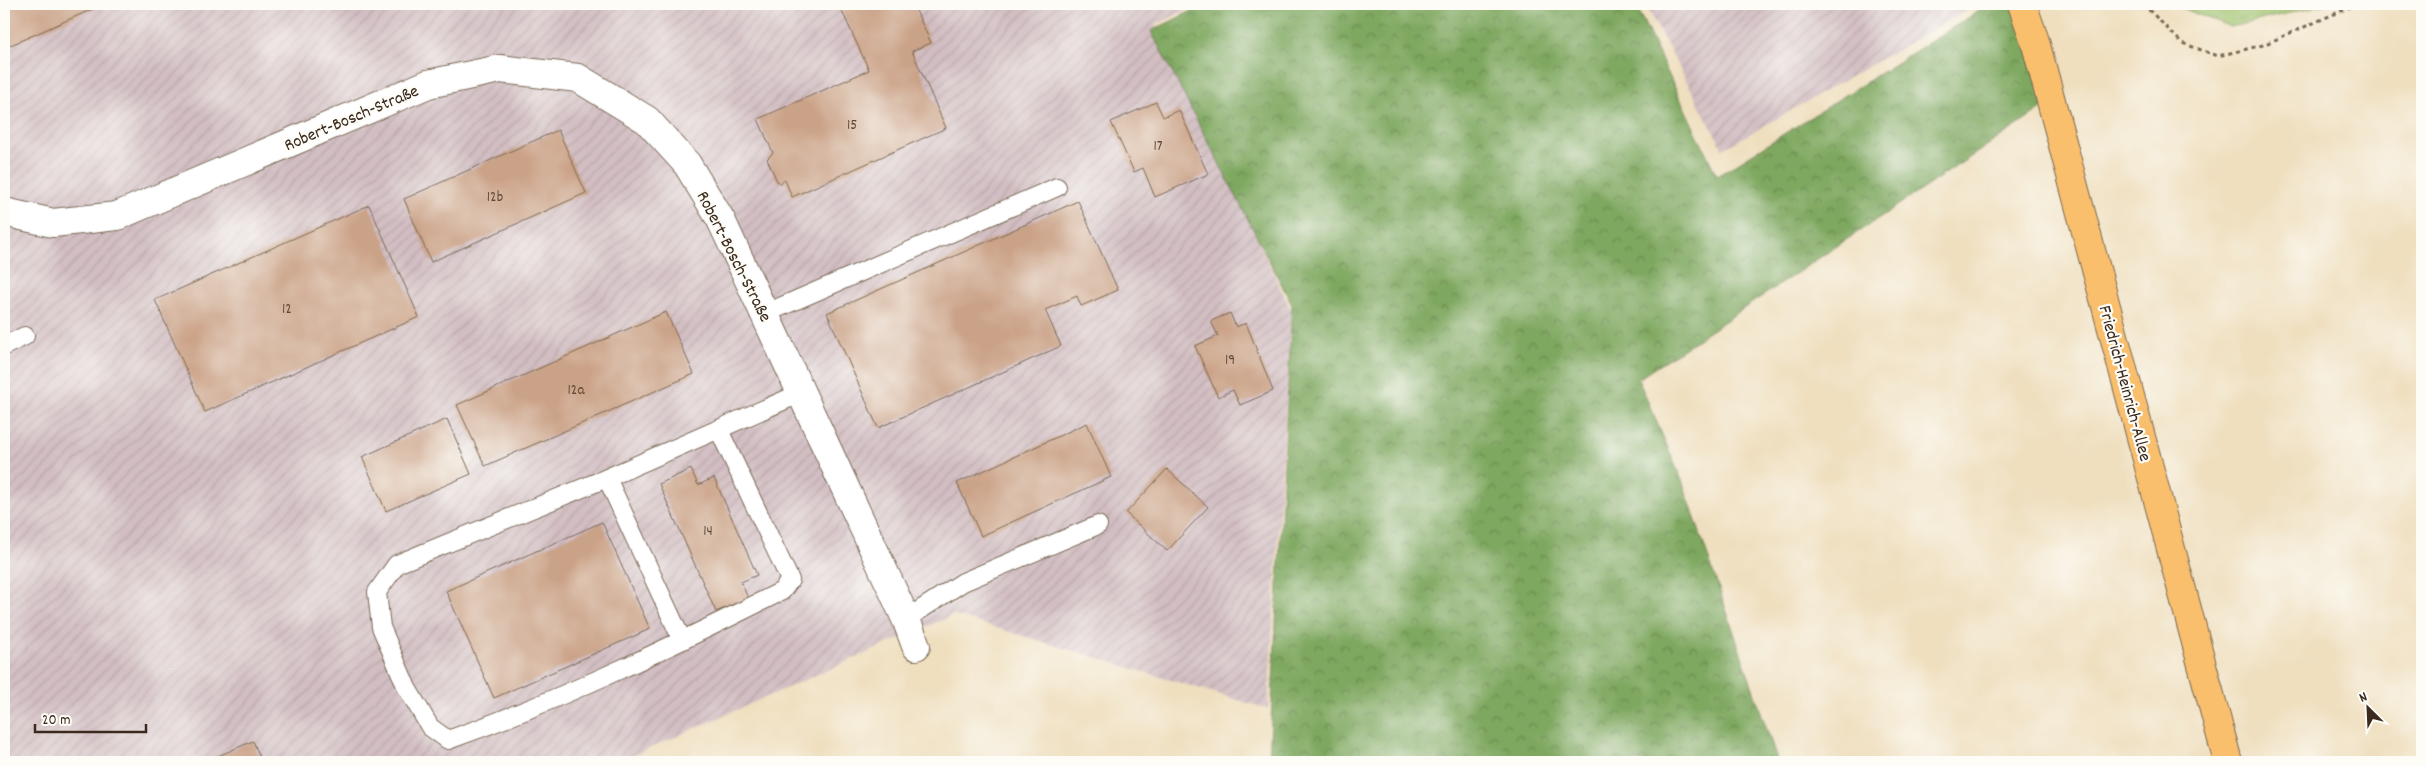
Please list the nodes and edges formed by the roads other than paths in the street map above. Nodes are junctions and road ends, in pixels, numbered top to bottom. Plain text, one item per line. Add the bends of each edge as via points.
1 (2022, 4) edge
2 (1057, 187) dead end
3 (4, 212) edge
4 (764, 314) junction
5 (25, 336) dead end
6 (4, 346) edge
7 (801, 392) junction
8 (719, 430) junction
9 (607, 478) junction
10 (1098, 525) dead end
11 (906, 620) junction
12 (682, 640) junction
13 (916, 646) dead end
14 (2228, 762) edge

1 - 14 main road, Friedrich-Heinrich-Allee via 2040,60
2 - 4 lane
3 - 4 street, Robert-Bosch-Straße via 53,223 116,216 428,84 500,69 578,78 648,120 687,164 721,220
4 - 7 street, Robert-Bosch-Straße
5 - 6 lane
7 - 8 lane
7 - 11 street, Robert-Bosch-Straße
8 - 9 lane
8 - 12 lane via 790,580 782,591
9 - 12 lane
9 - 12 lane via 397,564 377,592 381,627 407,688 430,727 448,740 569,693
10 - 11 lane via 963,582
11 - 13 street, Robert-Bosch-Straße

